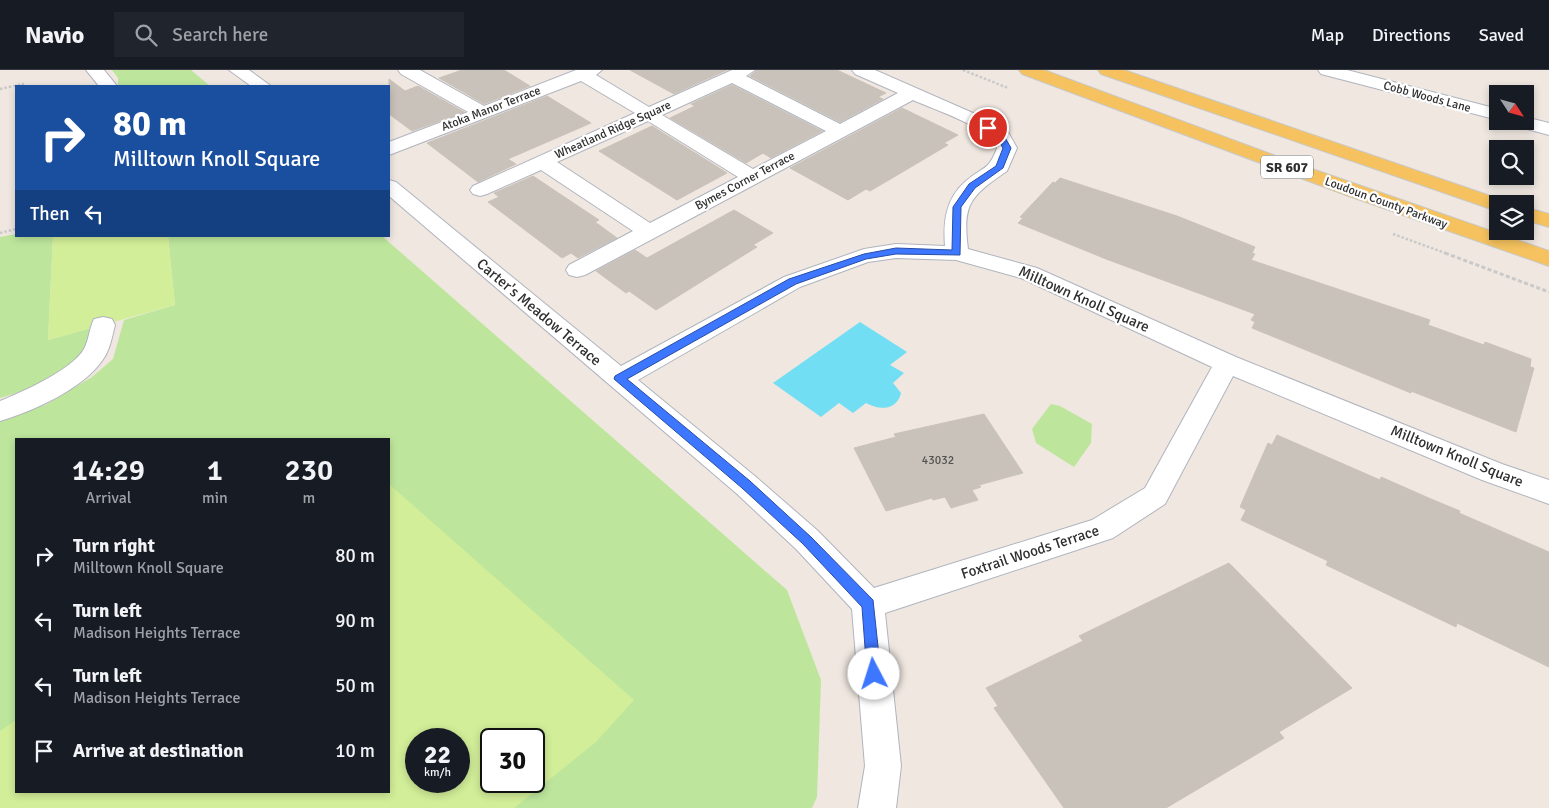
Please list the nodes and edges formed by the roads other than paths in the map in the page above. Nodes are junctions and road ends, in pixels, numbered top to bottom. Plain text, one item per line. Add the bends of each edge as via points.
1 (95, 70) edge
2 (238, 70) edge
3 (861, 70) edge
4 (1028, 70) edge
5 (1107, 70) edge
6 (1327, 70) edge
7 (413, 71) edge
8 (588, 72) edge
9 (739, 73) edge
10 (108, 85) edge
11 (260, 85) edge
12 (912, 92) junction
13 (482, 112) junction
14 (648, 114) junction
15 (1489, 114) edge
16 (1534, 125) edge
17 (1549, 129) edge
18 (840, 131) junction
19 (390, 149) edge
20 (543, 162) junction
21 (752, 177) junction
22 (390, 187) edge
23 (480, 190) dead end
24 (1489, 202) edge
25 (1534, 216) edge
26 (1549, 221) edge
27 (649, 232) junction
28 (957, 253) junction
29 (1549, 259) edge
30 (577, 270) dead end
31 (103, 325) dead end
32 (1226, 362) junction
33 (619, 379) junction
34 (0, 411) edge
35 (1549, 492) edge
36 (868, 604) junction
37 (877, 808) edge

1 - 10 street
2 - 11 street
3 - 12 street
4 - 29 main road, Loudoun County Parkway / SR 607 via 1253,155
5 - 24 main road, SR 607
6 - 15 street, Cobb Woods Lane
7 - 13 street
8 - 13 street, Atoka Manor Terrace
8 - 14 street
9 - 14 street, Wheatland Ridge Square
9 - 18 street
12 - 18 street, Bymes Corner Terrace
12 - 28 street via 975,121 1000,136 1007,148 1000,167 972,186 957,207
13 - 19 street, Atoka Manor Terrace
14 - 20 street, Wheatland Ridge Square
14 - 21 street
16 - 17 street
18 - 21 street, Bymes Corner Terrace
20 - 23 street, Wheatland Ridge Square
20 - 27 street
21 - 27 street, Bymes Corner Terrace
22 - 33 street, Carter's Meadow Terrace
25 - 26 main road
27 - 30 street, Bymes Corner Terrace
28 - 32 street, Milltown Knoll Square via 1030,273
28 - 33 street, Milltown Knoll Square via 896,251 864,256 792,282
31 - 34 street via 94,355 70,376 16,406
32 - 35 street, Milltown Knoll Square via 1492,472
32 - 36 street, Foxtrail Woods Terrace via 1155,496 1102,529
33 - 36 street, Carter's Meadow Terrace via 807,540
36 - 37 street via 883,766

